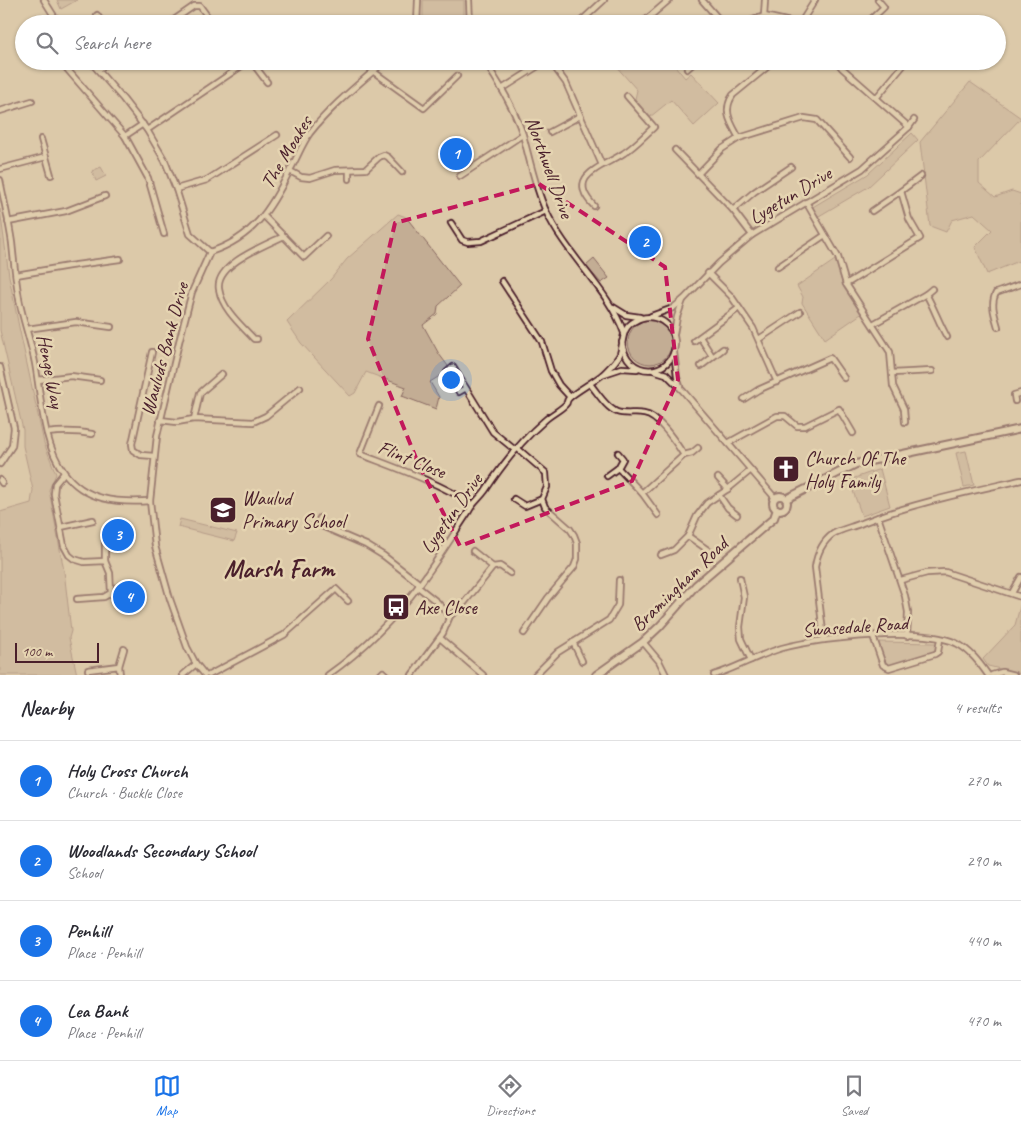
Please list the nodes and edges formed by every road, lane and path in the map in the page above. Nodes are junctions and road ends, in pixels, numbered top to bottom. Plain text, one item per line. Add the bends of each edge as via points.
1 (44, 0) edge
2 (190, 0) edge
3 (418, 0) edge
4 (469, 0) edge
5 (604, 0) edge
6 (669, 0) edge
7 (702, 0) edge
8 (765, 0) edge
9 (815, 0) edge
10 (878, 0) edge
11 (194, 6) junction
12 (53, 15) edge
13 (181, 15) edge
14 (207, 15) edge
15 (417, 15) edge
16 (470, 15) edge
17 (588, 15) edge
18 (652, 15) edge
19 (715, 15) edge
20 (764, 15) edge
21 (805, 15) edge
22 (876, 15) edge
23 (68, 70) edge
24 (98, 70) edge
25 (237, 70) edge
26 (257, 70) edge
27 (490, 70) edge
28 (533, 70) edge
29 (556, 70) edge
30 (764, 70) edge
31 (846, 70) edge
32 (899, 70) edge
33 (374, 72) joint
34 (457, 76) dead end
35 (267, 82) dead end
36 (502, 89) junction
37 (627, 96) dead end
38 (876, 98) junction
39 (32, 101) dead end
40 (0, 109) edge
41 (580, 116) junction
42 (914, 120) dead end
43 (142, 124) junction
44 (910, 127) junction
45 (147, 130) junction
46 (550, 132) dead end
47 (522, 135) junction
48 (125, 136) junction
49 (277, 136) dead end
50 (739, 138) junction
51 (41, 139) dead end
52 (675, 150) dead end
53 (46, 157) junction
54 (850, 157) dead end
55 (602, 165) junction
56 (791, 167) dead end
57 (0, 169) edge
58 (290, 170) junction
59 (349, 170) junction
60 (402, 172) dead end
61 (698, 174) junction
62 (50, 175) dead end
63 (460, 176) dead end
64 (921, 176) dead end
65 (349, 179) dead end
66 (0, 180) edge
67 (176, 189) junction
68 (901, 191) junction
69 (105, 196) dead end
70 (806, 202) junction
71 (594, 206) dead end
72 (733, 210) junction
73 (546, 211) junction
74 (872, 211) dead end
75 (264, 216) junction
76 (8, 222) junction
77 (452, 223) dead end
78 (164, 234) dead end
79 (752, 235) junction
80 (825, 235) junction
81 (284, 236) junction
82 (326, 236) dead end
83 (210, 252) junction
84 (120, 260) dead end
85 (778, 267) dead end
86 (708, 274) junction
87 (16, 275) junction
88 (502, 281) dead end
89 (846, 284) junction
90 (1021, 284) edge
91 (993, 288) dead end
92 (932, 289) dead end
93 (996, 293) junction
94 (926, 294) junction
95 (684, 299) junction
96 (610, 305) junction
97 (739, 308) junction
98 (800, 312) dead end
99 (648, 317) junction
100 (641, 318) junction
101 (1004, 321) dead end
102 (873, 324) junction
103 (111, 327) dead end
104 (27, 328) junction
105 (624, 333) junction
106 (674, 335) junction
107 (700, 337) junction
108 (946, 337) dead end
109 (257, 339) dead end
110 (759, 339) junction
111 (694, 341) dead end
112 (622, 342) junction
113 (723, 349) dead end
114 (674, 350) junction
115 (152, 352) dead end
116 (712, 356) junction
117 (0, 366) edge
118 (700, 366) dead end
119 (641, 369) junction
120 (652, 370) junction
121 (932, 371) dead end
122 (892, 373) junction
123 (222, 374) dead end
124 (603, 374) junction
125 (844, 378) dead end
126 (38, 380) junction
127 (100, 380) dead end
128 (777, 382) junction
129 (590, 384) junction
130 (300, 388) dead end
131 (466, 388) junction
132 (1011, 388) dead end
133 (683, 391) junction
134 (1021, 393) edge
135 (570, 397) junction
136 (744, 399) dead end
137 (379, 406) dead end
138 (194, 418) junction
139 (160, 420) junction
140 (905, 422) dead end
141 (1021, 429) edge
142 (47, 433) junction
143 (852, 433) dead end
144 (92, 434) dead end
145 (728, 443) junction
146 (698, 448) dead end
147 (516, 449) junction
148 (618, 453) dead end
149 (684, 455) junction
150 (154, 456) junction
151 (0, 464) edge
152 (618, 468) junction
153 (751, 470) junction
154 (64, 473) junction
155 (607, 476) dead end
156 (718, 478) dead end
157 (1021, 480) edge
158 (728, 489) junction
159 (642, 493) junction
160 (719, 495) junction
161 (775, 498) junction
162 (514, 499) dead end
163 (786, 499) junction
164 (542, 500) junction
165 (150, 501) junction
166 (472, 504) junction
167 (777, 509) junction
168 (658, 515) dead end
169 (737, 515) dead end
170 (878, 517) junction
171 (320, 518) dead end
172 (92, 520) dead end
173 (61, 527) junction
174 (105, 534) dead end
175 (688, 536) junction
176 (708, 550) dead end
177 (473, 552) dead end
178 (661, 555) dead end
179 (105, 561) junction
180 (493, 567) junction
181 (510, 574) dead end
182 (1021, 577) edge
183 (740, 578) dead end
184 (618, 580) dead end
185 (900, 580) junction
186 (419, 585) junction
187 (1012, 593) junction
188 (1021, 597) edge
189 (77, 600) dead end
190 (348, 601) dead end
191 (450, 616) junction
192 (524, 633) dead end
193 (873, 636) junction
194 (908, 636) junction
195 (440, 638) junction
196 (940, 639) junction
197 (824, 640) junction
198 (573, 642) junction
199 (643, 642) junction
200 (124, 649) dead end
201 (751, 660) junction
202 (582, 661) dead end
203 (196, 664) junction
204 (120, 666) junction
205 (88, 670) dead end
206 (120, 675) edge
207 (183, 675) edge
208 (205, 675) edge
209 (209, 675) edge
210 (328, 675) edge
211 (380, 675) edge
212 (386, 675) edge
213 (412, 675) edge
214 (483, 675) edge
215 (535, 675) edge
216 (596, 675) edge
217 (666, 675) edge
218 (714, 675) edge
219 (988, 675) edge
220 (992, 675) edge
221 (1014, 675) edge

1 - 12 street
2 - 11 street
3 - 15 street
4 - 16 street
5 - 17 street
6 - 18 street
7 - 19 street
8 - 20 street
9 - 21 street
10 - 22 street via 884,7
11 - 13 street
11 - 14 street via 200,6
23 - 48 street
24 - 43 street
25 - 45 street
26 - 35 street
27 - 36 street, Northwell Drive
28 - 36 street
29 - 41 street via 566,82
30 - 50 street via 733,95 727,106
31 - 38 street
32 - 38 street
33 - 34 street via 424,108
33 - 58 street, The Moakes via 322,119 309,135
36 - 47 street, Northwell Drive
37 - 55 street via 654,127 627,152
38 - 44 street
39 - 40 street
41 - 46 street
41 - 55 street
42 - 44 street, Lygetun Drive
43 - 45 street
43 - 48 street
44 - 70 street, Lygetun Drive via 862,170
45 - 67 street
47 - 63 street
47 - 73 street, Northwell Drive
48 - 78 street via 148,178
49 - 67 street via 207,180
50 - 54 street via 811,118 822,124
50 - 61 street via 722,149
51 - 53 street
52 - 61 street
53 - 57 street
53 - 62 street
55 - 71 street via 591,172 584,183 587,199
56 - 72 street
58 - 59 street via 310,178 335,170
58 - 75 street, The Moakes
59 - 60 street via 368,168 384,155
59 - 65 street
61 - 72 street
64 - 68 street
66 - 76 street, Henge Way
67 - 83 street via 190,234
68 - 74 street
68 - 89 street via 909,219 920,238
69 - 76 street via 66,211
70 - 79 street, Lygetun Drive
70 - 80 street
72 - 79 street
73 - 77 street via 482,241 462,240
73 - 96 street, Northwell Drive via 559,236
75 - 81 street
75 - 83 street, The Moakes via 229,246
76 - 87 street, Henge Way
79 - 86 street, Lygetun Drive
80 - 85 street
80 - 89 street via 838,257
81 - 82 street via 304,257
81 - 109 street via 232,264 222,274 219,288 226,306
83 - 139 street, Wauluds Bank Drive via 192,292
84 - 87 street
86 - 95 street, Lygetun Drive
86 - 97 street
87 - 104 street, Henge Way
88 - 135 street via 542,342 551,371
89 - 102 street
90 - 93 street
91 - 93 street
92 - 94 street
93 - 101 street via 994,306 998,325
94 - 102 street
94 - 108 street
95 - 99 street via 672,308
95 - 106 street
96 - 100 street, Northwell Drive via 626,315
96 - 105 street, Northwell Drive
97 - 107 street
97 - 110 street
98 - 110 street
99 - 100 street
99 - 106 street via 664,322
100 - 105 street via 628,326
102 - 122 street via 890,352
103 - 104 street via 76,322
104 - 126 street, Henge Way
105 - 112 street, Lygetun Drive
106 - 114 street
107 - 111 street
107 - 116 street
110 - 128 street
112 - 119 street via 627,359
112 - 124 street, Lygetun Drive via 616,361
113 - 116 street
114 - 120 street via 666,364
114 - 133 street via 677,377
115 - 150 street via 132,444 133,450 141,455
116 - 118 street
117 - 151 street via 14,428 12,446
119 - 120 street, Lygetun Drive
119 - 124 street, Lygetun Drive via 622,368
120 - 133 street via 666,374
121 - 122 street
122 - 140 street
123 - 138 street via 200,393
124 - 129 street, Lygetun Drive
125 - 128 street via 830,358
126 - 127 street via 71,376
126 - 142 street, Henge Way
128 - 136 street
129 - 135 street, Lygetun Drive
129 - 149 street via 616,412 646,414 655,418
130 - 138 street via 266,416 253,422
131 - 131 street via 453,367 447,372 459,392
131 - 147 street via 493,432
132 - 134 street via 1014,398
133 - 145 street
135 - 147 street, Lygetun Drive
137 - 166 street, Flint Close via 360,454 430,481
138 - 139 street via 177,422
139 - 150 street, Wauluds Bank Drive
141 - 163 street via 856,464
142 - 144 street via 64,430
142 - 154 street, Henge Way via 52,452
143 - 145 street via 839,409 802,427 785,416 777,416
145 - 153 street
146 - 149 street
147 - 164 street via 546,473
147 - 166 street, Lygetun Drive
148 - 152 street via 623,459
149 - 159 street
150 - 165 street, Wauluds Bank Drive
152 - 155 street
152 - 159 street
153 - 158 street
153 - 161 street
154 - 165 street, Henge Way via 97,497 125,502
154 - 173 street via 55,484 54,494
156 - 158 street
157 - 170 street
158 - 160 street
159 - 168 street
160 - 169 street
160 - 175 street via 702,509
161 - 163 street via 781,496
161 - 167 street via 773,504
162 - 164 street via 525,506
163 - 167 street via 785,508
164 - 192 street via 544,507 574,535 577,559
165 - 203 street, Wauluds Bank Drive via 161,570 178,624
166 - 186 street, Lygetun Drive
167 - 199 street, Bramingham Road via 774,518 696,585
170 - 185 street
170 - 197 street via 833,534 817,555 815,567
171 - 186 street via 317,524 366,545
172 - 173 street
173 - 179 street via 64,546 74,559
174 - 179 street
175 - 176 street
175 - 178 street via 674,550
177 - 180 street
179 - 189 street via 110,573 111,593 104,597
180 - 181 street via 500,566
180 - 191 street
182 - 187 street
183 - 201 street via 744,597 741,639
184 - 198 street via 618,605 609,620
185 - 187 street via 945,572
185 - 194 street via 908,612
186 - 191 street
186 - 210 street, Lygetun Drive via 364,646
187 - 188 street
190 - 209 street via 336,589 284,635
191 - 195 street
193 - 194 street, Swasedale Road
193 - 196 street via 883,665 890,668 935,654
193 - 197 street, Swasedale Road
194 - 196 street, Swasedale Road
195 - 213 street
195 - 214 street
196 - 219 street, Swasedale Road via 969,651
197 - 201 street, Swasedale Road via 782,648
198 - 202 street
198 - 215 street
199 - 216 street, Bramingham Road
199 - 217 street
200 - 204 street
201 - 218 street, Swasedale Road
203 - 207 street
203 - 208 street, Wauluds Bank Drive
204 - 205 street
204 - 206 street
211 - 212 street via 383,672
220 - 221 street via 1002,672

